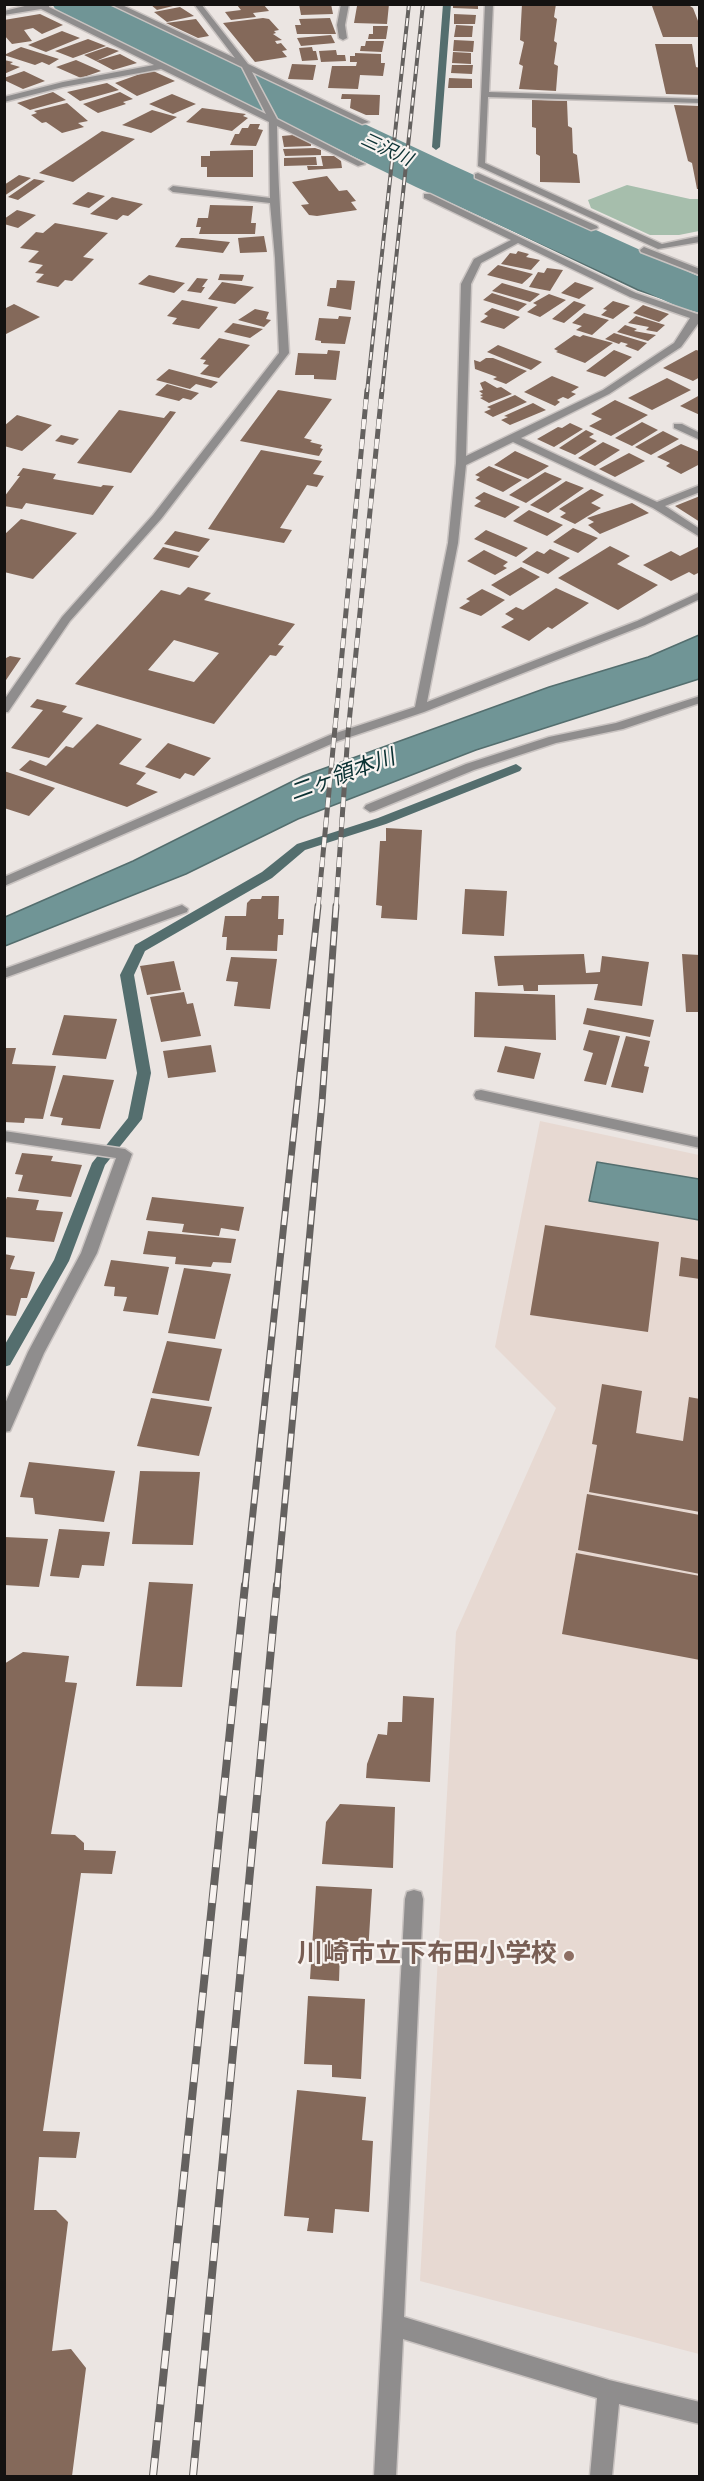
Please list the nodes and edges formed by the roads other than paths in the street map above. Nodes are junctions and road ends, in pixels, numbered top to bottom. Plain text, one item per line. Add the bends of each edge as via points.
1 (54, 4) edge
2 (113, 4) edge
3 (197, 4) edge
4 (345, 4) edge
5 (489, 4) edge
6 (38, 6) edge
7 (4, 14) edge
8 (343, 38) dead end
9 (164, 66) junction
10 (245, 66) junction
11 (484, 94) junction
12 (4, 100) edge
13 (699, 101) edge
14 (273, 120) junction
15 (365, 122) dead end
16 (361, 164) dead end
17 (478, 176) dead end
18 (173, 189) dead end
19 (427, 196) dead end
20 (273, 201) junction
21 (699, 239) edge
22 (516, 241) junction
23 (699, 272) edge
24 (697, 317) edge
25 (678, 426) dead end
26 (699, 437) edge
27 (513, 438) junction
28 (461, 463) junction
29 (699, 488) edge
30 (657, 506) junction
31 (699, 534) edge
32 (699, 595) edge
33 (699, 699) edge
34 (4, 709) edge
35 (420, 709) junction
36 (370, 808) dead end
37 (4, 882) edge
38 (182, 909) dead end
39 (4, 974) edge
40 (481, 1095) dead end
41 (4, 1136) edge
42 (699, 1143) edge
43 (4, 1426) edge
44 (414, 1899) dead end
45 (393, 2325) junction
46 (609, 2391) junction
47 (699, 2413) edge
48 (385, 2476) edge
49 (601, 2476) edge

1 - 6 street
2 - 10 street
3 - 10 street
4 - 8 street
5 - 11 street
6 - 7 street
6 - 9 street
9 - 12 street via 48,87
9 - 14 street
10 - 14 street
10 - 15 street
11 - 13 street
11 - 21 street via 481,164 661,247
14 - 16 street
14 - 20 street
17 - 23 street
18 - 20 street
19 - 22 street
20 - 34 street via 284,353 157,517 66,619
22 - 24 street via 633,295
22 - 28 street via 477,261 466,284
24 - 27 street via 678,345 606,392
25 - 26 street
27 - 28 street
27 - 30 street
28 - 35 street via 453,543
29 - 30 street
30 - 31 street
32 - 35 street via 641,623
33 - 36 street via 619,726 542,743 470,767
35 - 37 street via 334,738
38 - 39 street
40 - 42 street
41 - 43 street via 125,1154 89,1253 36,1352
44 - 45 street
45 - 46 street
45 - 48 street
46 - 47 street
46 - 49 street

